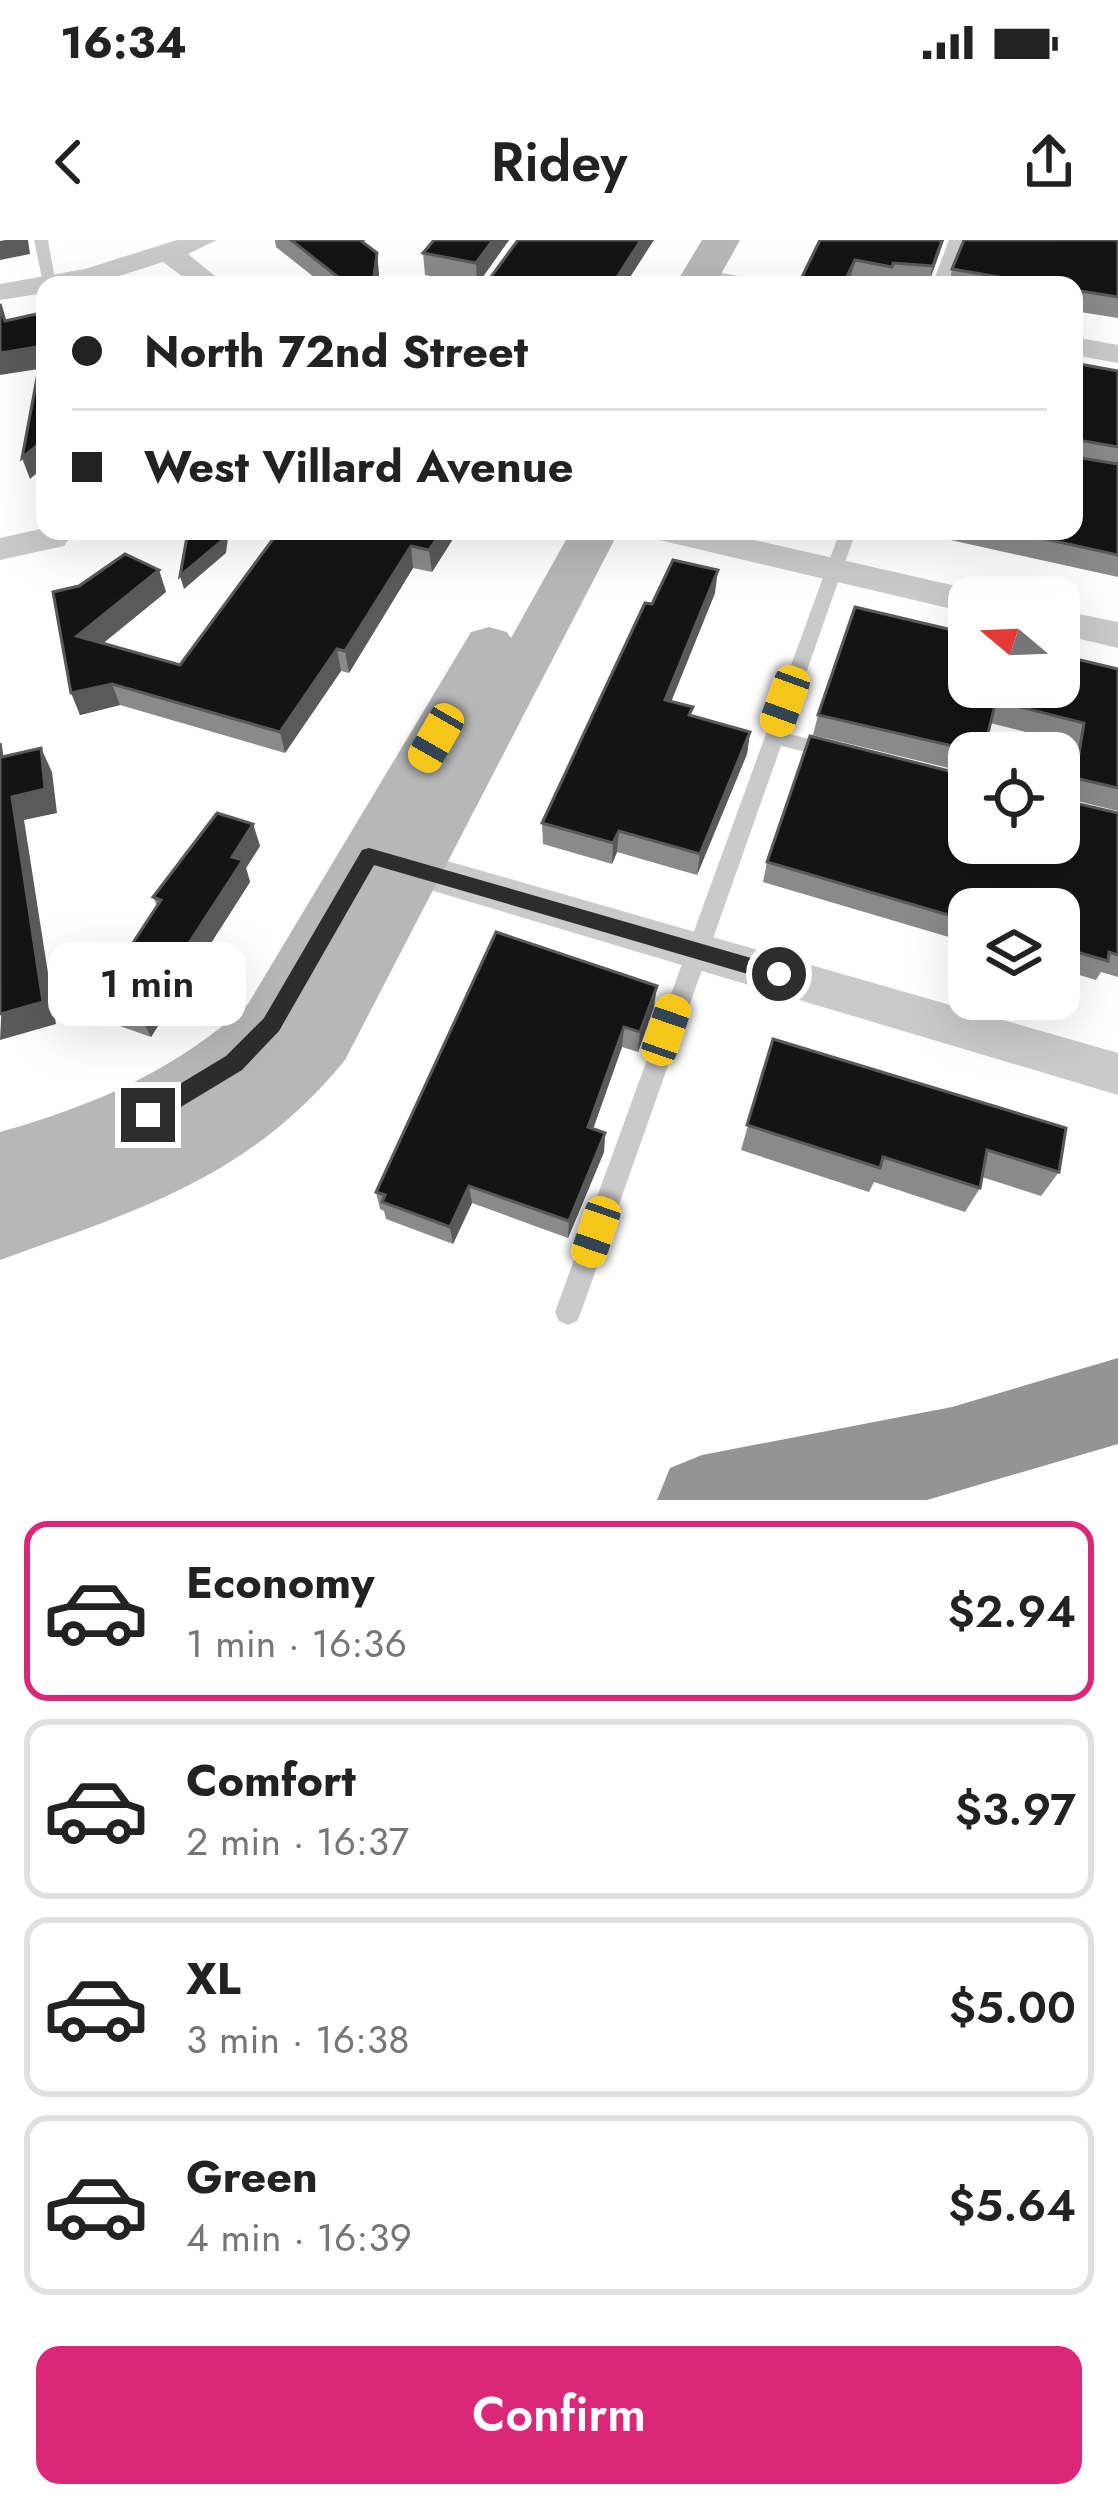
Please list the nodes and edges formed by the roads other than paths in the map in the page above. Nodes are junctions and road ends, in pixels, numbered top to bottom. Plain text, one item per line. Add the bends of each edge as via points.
1 (41, 240) edge
2 (204, 240) edge
3 (721, 240) edge
4 (755, 240) edge
5 (956, 240) edge
6 (170, 254) junction
7 (48, 276) edge
8 (82, 276) edge
9 (200, 276) edge
10 (721, 276) edge
11 (727, 276) edge
12 (942, 276) edge
13 (36, 286) edge
14 (0, 292) edge
15 (1083, 348) edge
16 (1118, 354) edge
17 (43, 540) edge
18 (551, 540) edge
19 (589, 540) edge
20 (706, 540) edge
21 (845, 540) edge
22 (0, 549) edge
23 (833, 570) junction
24 (948, 596) edge
25 (1080, 627) edge
26 (1118, 635) edge
27 (772, 737) junction
28 (849, 756) edge
29 (392, 862) junction
30 (694, 950) junction
31 (1118, 1074) edge
32 (0, 1165) edge
33 (0, 1225) edge
34 (568, 1312) dead end
35 (1118, 1401) edge
36 (702, 1500) edge

1 - 7 lane
2 - 6 street
3 - 10 street
4 - 11 street
5 - 12 lane
6 - 8 street
6 - 9 street
13 - 14 street
15 - 16 street
17 - 22 street
18 - 29 street
19 - 29 street
20 - 23 street
21 - 23 lane
23 - 24 street
23 - 27 lane
25 - 26 street
27 - 28 lane
27 - 30 lane
29 - 30 street
29 - 32 street via 234,1063 148,1115
29 - 33 street via 322,1040 273,1098 156,1170
30 - 31 street
30 - 34 lane
35 - 36 highway via 952,1451

